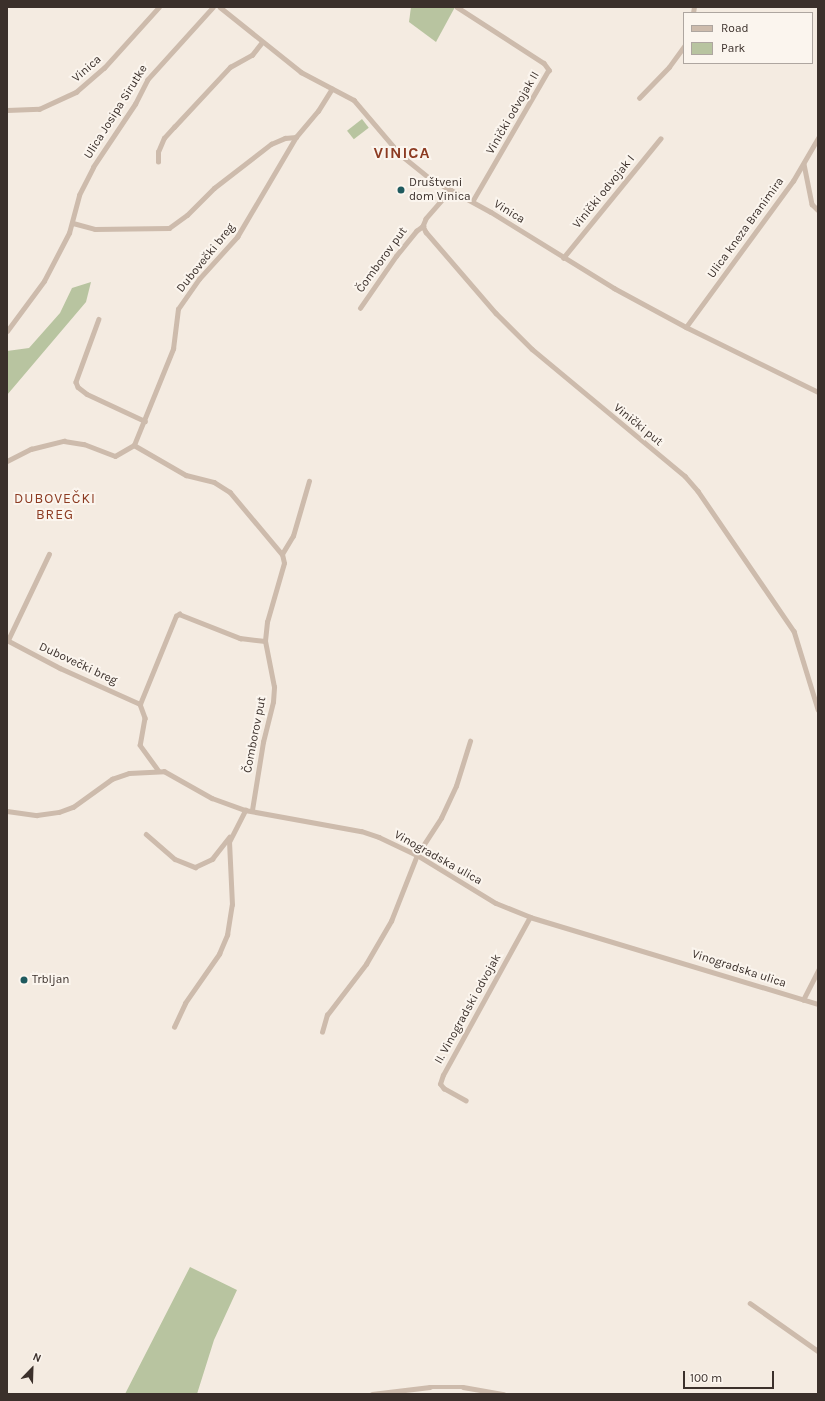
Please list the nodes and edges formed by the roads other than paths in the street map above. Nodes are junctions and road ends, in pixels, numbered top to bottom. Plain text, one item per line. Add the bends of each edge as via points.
1 (159, 7) edge
2 (213, 7) edge
3 (220, 7) edge
4 (456, 7) edge
5 (262, 42) junction
6 (683, 48) edge
7 (332, 88) junction
8 (639, 98) dead end
9 (7, 110) edge
10 (296, 138) junction
11 (818, 138) edge
12 (660, 139) dead end
13 (158, 162) dead end
14 (804, 164) junction
15 (451, 190) junction
16 (473, 202) junction
17 (818, 210) edge
18 (73, 223) junction
19 (423, 226) junction
20 (563, 258) junction
21 (360, 308) dead end
22 (99, 319) dead end
23 (686, 327) junction
24 (7, 330) edge
25 (818, 392) edge
26 (145, 421) junction
27 (134, 445) junction
28 (7, 461) edge
29 (309, 481) dead end
30 (49, 554) dead end
31 (282, 554) junction
32 (8, 640) edge
33 (265, 641) junction
34 (140, 704) junction
35 (818, 709) edge
36 (470, 741) dead end
37 (158, 770) junction
38 (245, 810) junction
39 (252, 810) junction
40 (7, 811) edge
41 (146, 834) dead end
42 (230, 836) junction
43 (417, 855) junction
44 (530, 917) junction
45 (818, 970) edge
46 (803, 1000) junction
47 (818, 1004) edge
48 (174, 1027) dead end
49 (322, 1032) dead end
50 (466, 1101) dead end
51 (750, 1303) dead end
52 (818, 1351) edge
53 (372, 1394) edge
54 (503, 1394) edge

1 - 9 street, Vinica via 104,68 76,92 39,109
2 - 18 street, Ulica Josipa Sirutke via 147,80 135,104 93,167 80,195
3 - 5 street, Vinica
4 - 16 street, Vinički odvojak II via 544,63 549,70
5 - 7 street, Vinica via 301,72
5 - 13 street via 252,55 230,67 164,138 158,152
6 - 8 street via 675,61
7 - 10 street, Dubovečki breg via 318,111
7 - 15 street, Vinica via 360,105 406,160
10 - 18 street via 285,138 271,144 214,188 187,215 169,228 95,229
10 - 26 street, Dubovečki breg via 237,237 199,279 178,309 173,349
11 - 14 street, Ulica kneza Branimira
12 - 20 street, Vinički odvojak I
14 - 17 street via 812,204
14 - 23 street, Ulica kneza Branimira
15 - 16 street, Vinica
15 - 19 street
16 - 20 street, Vinica
18 - 24 street, Ulica Josipa Sirutke via 44,281
19 - 21 street, Čomborov put via 396,256
19 - 35 street, Vinički put via 496,313 527,344 685,476 698,491 794,631
20 - 23 street, Vinica
22 - 26 street via 76,382 78,387 87,394
23 - 25 street, Vinica
26 - 27 street, Dubovečki breg
27 - 28 street via 115,456 84,444 64,441 31,449
27 - 31 street via 186,475 214,482 230,492
29 - 31 street, Čomborov put via 293,536
30 - 32 street, Dubovečki breg
31 - 33 street, Čomborov put via 284,563 267,622
32 - 34 street, Dubovečki breg via 60,668
33 - 34 street via 240,638 180,614 176,616
33 - 39 street, Čomborov put via 274,687 273,702
34 - 37 street via 145,718 140,745
36 - 43 street via 464,769 447,805
37 - 38 street, Vinogradska ulica via 170,773 212,798
37 - 40 street, Vinogradska ulica via 129,773 112,779 73,807 59,812 37,815
38 - 39 street, Vinogradska ulica
38 - 42 street
39 - 43 street, Vinogradska ulica via 361,831
41 - 42 street via 175,859 195,867 212,859
42 - 48 street via 231,921 219,954 185,1003
43 - 44 street, Vinogradska ulica via 496,903
43 - 49 street via 390,921 363,969 327,1015
44 - 46 street, Vinogradska ulica via 672,958
44 - 50 street, II. Vinogradski odvojak via 443,1075 440,1084 444,1089
45 - 46 street
46 - 47 street, Vinogradska ulica
51 - 52 street
53 - 54 street via 430,1387 463,1387

